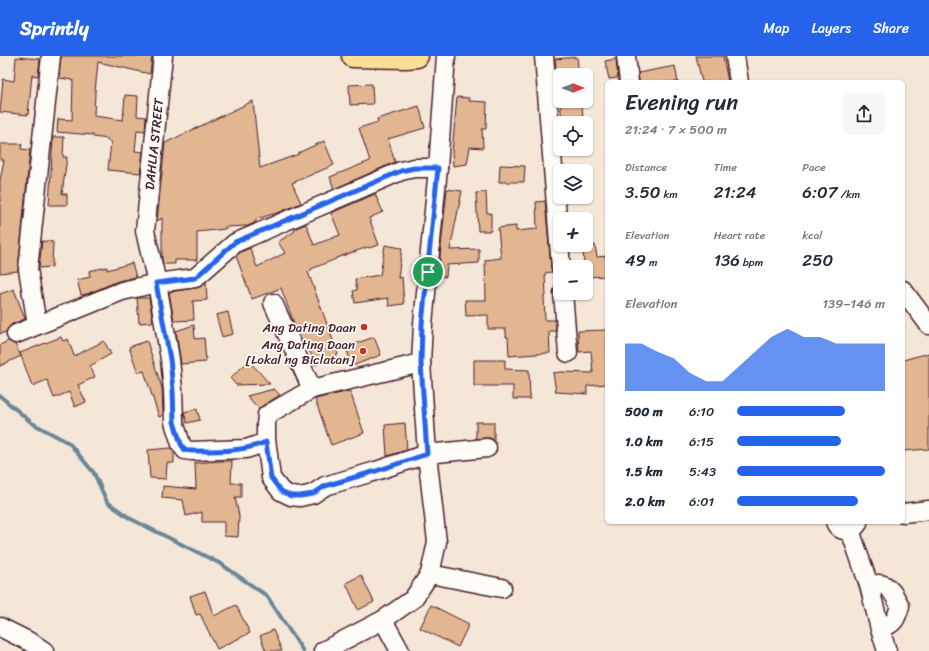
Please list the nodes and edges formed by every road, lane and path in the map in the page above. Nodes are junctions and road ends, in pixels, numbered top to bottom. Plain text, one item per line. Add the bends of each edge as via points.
1 (51, 56) edge
2 (163, 56) edge
3 (361, 56) edge
4 (417, 56) edge
5 (446, 56) edge
6 (544, 56) edge
7 (626, 56) edge
8 (735, 56) edge
9 (630, 80) edge
10 (739, 80) edge
11 (438, 168) junction
12 (560, 260) edge
13 (156, 283) junction
14 (905, 293) edge
15 (564, 300) edge
16 (273, 304) dead end
17 (37, 325) junction
18 (929, 325) edge
19 (16, 334) dead end
20 (568, 353) dead end
21 (421, 363) junction
22 (312, 389) junction
23 (266, 442) junction
24 (487, 448) dead end
25 (427, 454) junction
26 (929, 510) edge
27 (905, 513) edge
28 (835, 524) edge
29 (855, 526) edge
30 (430, 574) junction
31 (869, 585) junction
32 (502, 588) dead end
33 (383, 620) junction
34 (0, 627) edge
35 (880, 629) junction
36 (325, 650) edge
37 (44, 651) edge
38 (400, 651) edge
39 (887, 651) edge

1 - 17 street via 28,270
2 - 13 street, DAHLIA STREET via 145,231
3 - 4 main road
5 - 11 street
6 - 12 street
7 - 9 street
8 - 10 street
11 - 13 street via 401,171 235,242 195,278
11 - 21 street via 422,324
13 - 17 street via 122,291
13 - 23 street, DAHLIA STREET via 173,390 174,422 185,450 236,450
14 - 18 street
15 - 20 street
16 - 22 street
17 - 19 street
21 - 22 street
21 - 25 street
22 - 23 street via 267,415
23 - 25 street via 271,478 281,491 291,496 313,494 325,486
24 - 25 street
25 - 30 street via 437,542
26 - 27 street
28 - 29 street via 845,530
29 - 31 street
30 - 32 street
30 - 33 street via 413,599
31 - 35 street
31 - 35 street via 880,584 888,588 900,606 896,619
33 - 36 street
33 - 38 street
34 - 37 street
35 - 39 street

